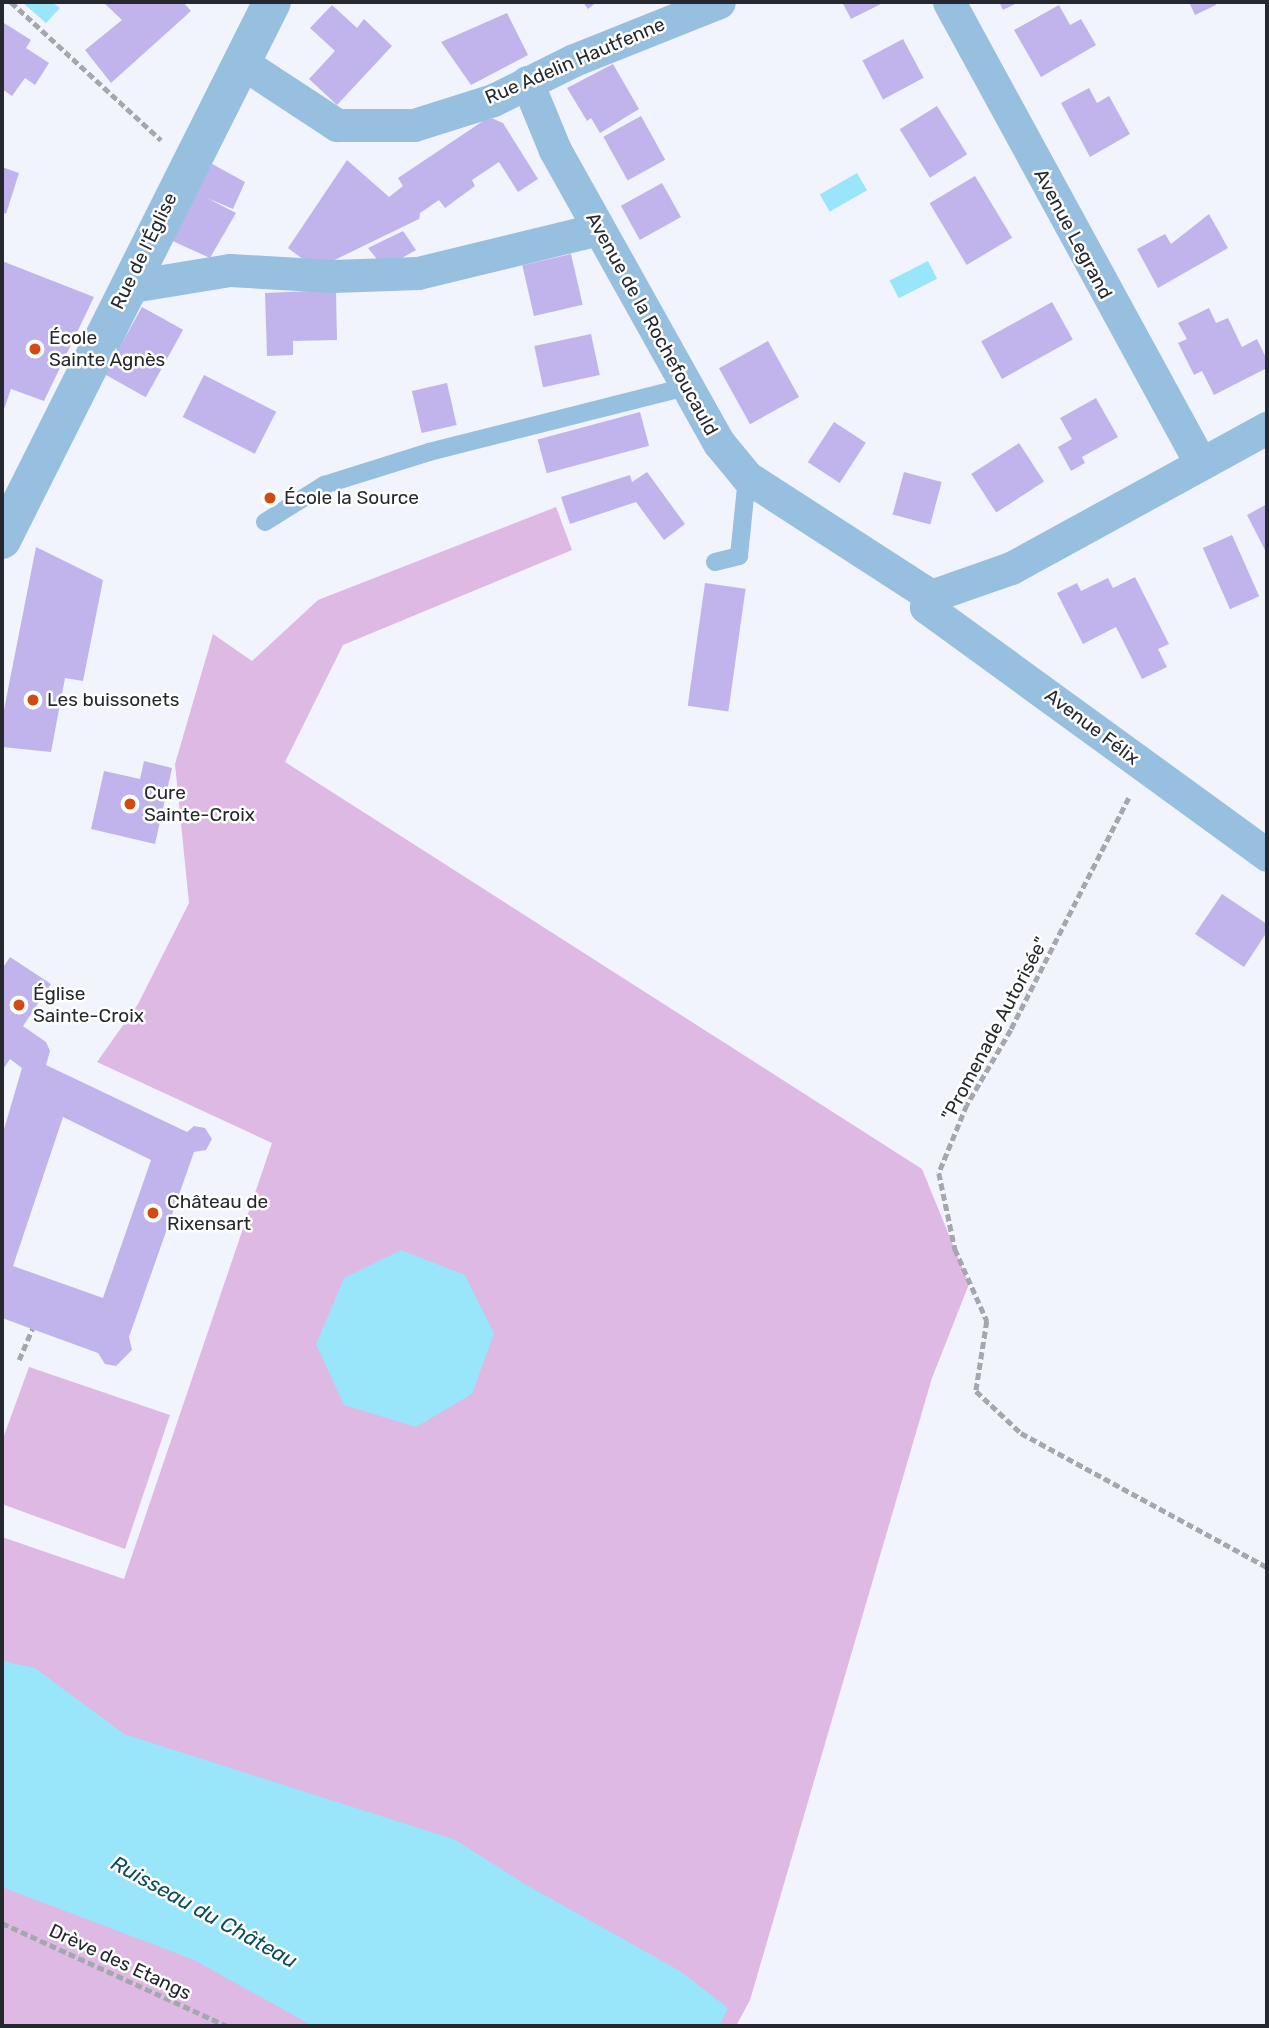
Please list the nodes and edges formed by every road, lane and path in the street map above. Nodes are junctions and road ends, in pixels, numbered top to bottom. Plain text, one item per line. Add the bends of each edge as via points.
1 (11, 2) edge
2 (272, 2) edge
3 (719, 2) edge
4 (949, 2) edge
5 (241, 62) junction
6 (527, 82) junction
7 (187, 164) junction
8 (599, 229) junction
9 (126, 288) junction
10 (686, 387) junction
11 (1267, 428) edge
12 (1201, 464) junction
13 (747, 477) junction
14 (265, 522) dead end
15 (2, 540) edge
16 (715, 562) dead end
17 (931, 596) junction
18 (1145, 766) junction
19 (1267, 855) edge
20 (32, 1329) dead end
21 (19, 1360) dead end
22 (1267, 1566) edge
23 (2, 1923) edge
24 (227, 2026) edge

1 - 7 path
2 - 5 street, Rue de l'Église
3 - 6 street, Rue Adelin Hautfenne
4 - 12 street, Avenue Legrand
5 - 6 street, Rue Adelin Hautfenne via 327,120 372,128 414,125 493,100
5 - 7 street, Rue de l'Église
6 - 8 street, Avenue de la Rochefoucauld via 555,150
7 - 9 street, Rue de l'Église
8 - 9 street via 418,273 333,276 229,270
8 - 10 street, Avenue de la Rochefoucauld
9 - 15 street, Rue de l'Église
10 - 13 street, Avenue de la Rochefoucauld via 719,443
10 - 14 lane via 429,452 324,485
11 - 12 street
12 - 17 street via 1011,568
13 - 16 lane via 738,556
13 - 17 street, Avenue de la Rochefoucauld
17 - 18 street, Avenue Félix via 926,607
18 - 19 street, Avenue Félix
18 - 22 path, "Promenade Autorisée" via 1011,1030 967,1105 939,1173 955,1249 987,1321 976,1391 1021,1433
20 - 21 path
23 - 24 path, Drève des Etangs

